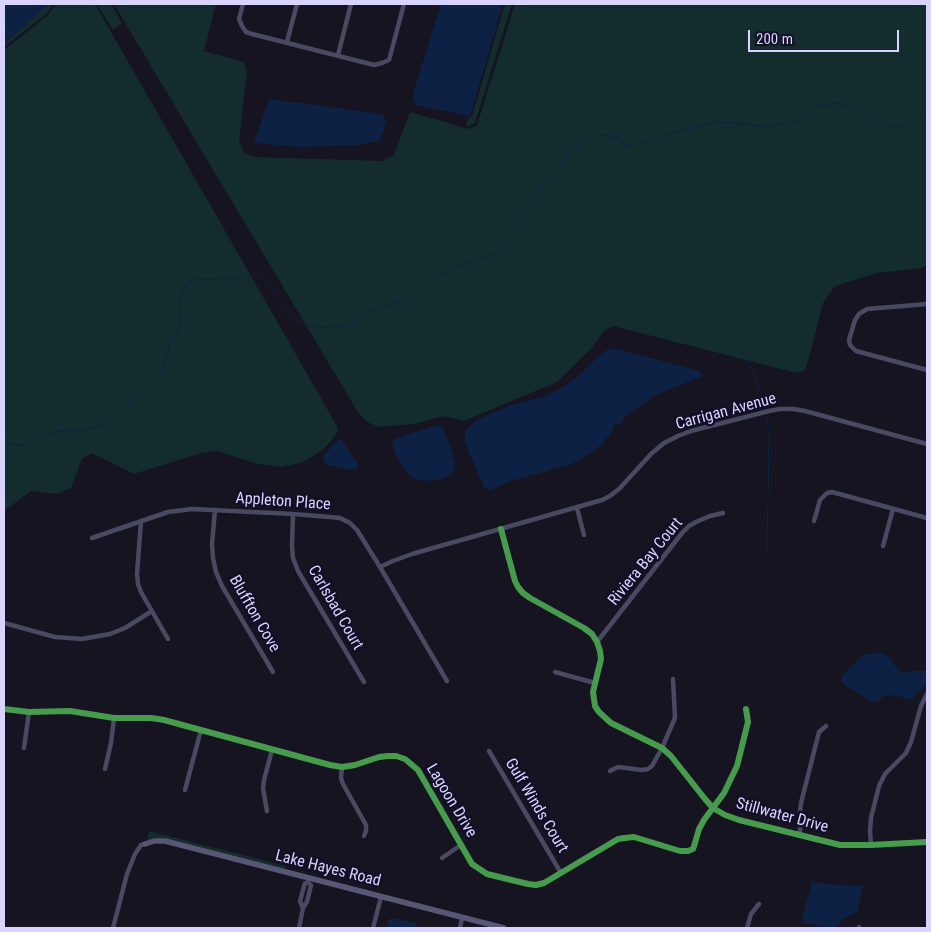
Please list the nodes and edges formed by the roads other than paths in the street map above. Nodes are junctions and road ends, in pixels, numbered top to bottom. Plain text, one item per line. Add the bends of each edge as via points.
1 (243, 4) edge
2 (297, 4) edge
3 (351, 4) edge
4 (404, 4) edge
5 (287, 42) junction
6 (338, 55) junction
7 (927, 304) edge
8 (927, 370) edge
9 (927, 444) edge
10 (577, 508) junction
11 (893, 509) junction
12 (215, 510) junction
13 (723, 513) dead end
14 (293, 514) junction
15 (927, 518) edge
16 (141, 521) junction
17 (814, 521) dead end
18 (501, 529) junction
19 (584, 536) dead end
20 (92, 538) dead end
21 (883, 546) dead end
22 (380, 567) junction
23 (152, 611) junction
24 (4, 623) edge
25 (168, 639) dead end
26 (597, 642) junction
27 (273, 672) dead end
28 (555, 672) dead end
29 (673, 679) dead end
30 (447, 681) dead end
31 (364, 682) dead end
32 (595, 683) junction
33 (927, 694) edge
34 (4, 709) edge
35 (746, 709) dead end
36 (29, 712) junction
37 (114, 718) junction
38 (826, 726) dead end
39 (201, 730) junction
40 (24, 748) dead end
41 (662, 748) junction
42 (272, 750) junction
43 (489, 751) dead end
44 (342, 767) junction
45 (105, 769) dead end
46 (610, 771) dead end
47 (185, 790) dead end
48 (713, 808) junction
49 (268, 811) dead end
50 (364, 836) dead end
51 (800, 836) junction
52 (927, 842) edge
53 (145, 844) joint
54 (461, 845) junction
55 (871, 845) junction
56 (442, 858) dead end
57 (561, 873) junction
58 (309, 881) junction
59 (381, 897) junction
60 (759, 904) dead end
61 (462, 918) junction
62 (112, 928) edge
63 (299, 928) edge
64 (373, 928) edge
65 (460, 928) edge
66 (504, 928) edge
67 (747, 928) edge

1 - 5 street via 239,19 246,32
2 - 5 street
3 - 6 street
4 - 6 street via 389,60 374,65
5 - 6 street
7 - 8 street via 867,310 855,320 849,340 856,351
9 - 10 street, Carrigan Avenue via 805,411 775,410 678,436 651,454 610,496
10 - 18 street, Carrigan Avenue
10 - 19 street
11 - 15 street
11 - 17 street via 832,492 820,500
11 - 21 street
12 - 14 street, Appleton Place
12 - 16 street, Appleton Place via 168,512
12 - 27 street, Bluffton Cove via 212,544 216,572
13 - 26 street, Riviera Bay Court via 698,521 682,533
14 - 22 street, Appleton Place via 340,518 350,523
14 - 31 street, Carlsbad Court via 293,558 298,571
16 - 20 street, Appleton Place
16 - 23 street via 138,584
18 - 22 street, Carrigan Avenue via 412,554
18 - 26 street via 518,587 530,598 584,628
22 - 30 street, Appleton Place
23 - 24 street via 110,634 82,639 56,637
23 - 25 street
26 - 32 street, Stillwater Drive via 601,659
28 - 32 street
29 - 41 street via 675,718
32 - 41 street, Stillwater Drive via 594,700 604,718
33 - 55 street via 906,753 879,786 871,818
34 - 36 street, Lagoon Drive
35 - 48 street via 748,722 737,766 724,794
36 - 37 street, Lagoon Drive via 70,711
36 - 40 street
37 - 39 street, Lagoon Drive via 151,718
37 - 45 street
38 - 51 street via 820,732 801,803
39 - 42 street, Lagoon Drive
39 - 47 street
41 - 46 street via 648,769 618,767
41 - 48 street, Stillwater Drive
42 - 44 street, Lagoon Drive
42 - 49 street via 263,788
43 - 57 street, Gulf Winds Court
44 - 50 street via 343,784 366,825
44 - 54 street, Lagoon Drive via 379,757 405,759 418,770
48 - 51 street, Stillwater Drive via 739,820
48 - 57 street, Lagoon Drive via 688,851 634,838 618,839
51 - 55 street, Stillwater Drive via 840,845
52 - 55 street, Stillwater Drive
53 - 58 street, Lake Hayes Road via 165,842
53 - 62 street via 135,854 127,874
54 - 56 street
54 - 57 street, Lagoon Drive via 472,864 486,874 536,885
58 - 59 street, Lake Hayes Road
58 - 63 street via 311,885
59 - 61 street, Lake Hayes Road
59 - 64 street
60 - 67 street via 751,914
61 - 65 street
61 - 66 street, Lake Hayes Road

